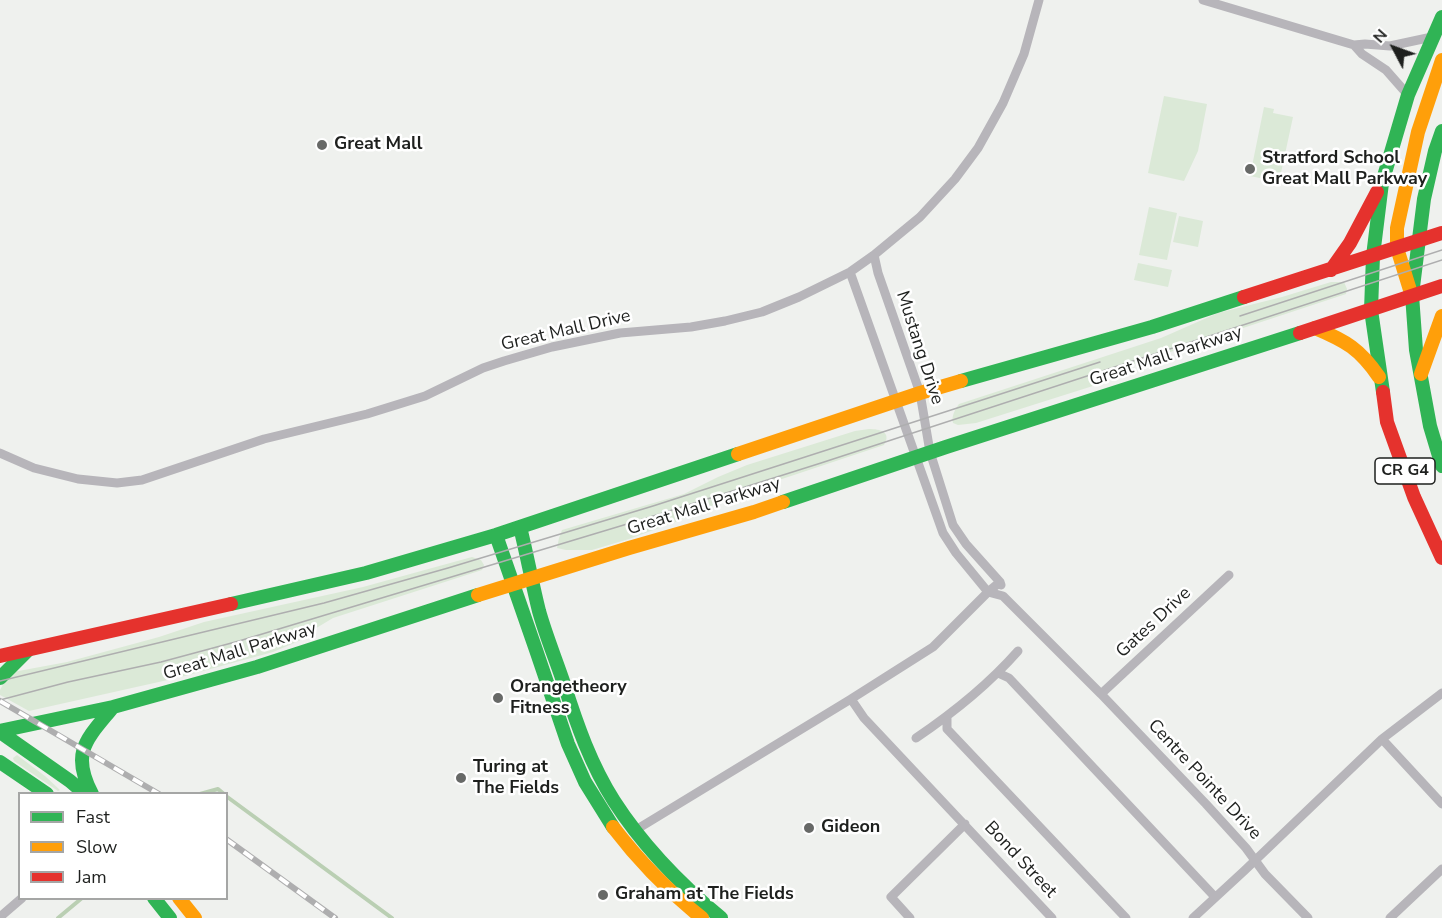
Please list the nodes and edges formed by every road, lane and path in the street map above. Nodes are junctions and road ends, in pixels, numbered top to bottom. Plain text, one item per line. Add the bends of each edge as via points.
1 (1039, 0) edge
2 (1203, 0) edge
3 (1442, 17) edge
4 (1432, 37) junction
5 (1354, 45) junction
6 (1442, 60) edge
7 (1408, 95) junction
8 (1442, 131) edge
9 (1435, 151) junction
10 (1442, 181) edge
11 (1382, 183) junction
12 (1442, 233) edge
13 (1419, 240) junction
14 (1397, 248) junction
15 (874, 255) junction
16 (1373, 256) junction
17 (1330, 270) junction
18 (850, 272) junction
19 (1442, 286) edge
20 (1412, 295) junction
21 (1371, 310) junction
22 (1442, 316) edge
23 (1315, 328) junction
24 (1421, 376) junction
25 (1381, 381) junction
26 (920, 393) junction
27 (895, 401) junction
28 (930, 452) junction
29 (0, 453) edge
30 (916, 457) junction
31 (1442, 466) edge
32 (520, 526) junction
33 (496, 535) junction
34 (1442, 558) edge
35 (1229, 575) dead end
36 (532, 579) junction
37 (1000, 582) junction
38 (513, 585) junction
39 (988, 592) junction
40 (1003, 596) junction
41 (28, 650) junction
42 (1018, 651) dead end
43 (0, 656) edge
44 (998, 673) junction
45 (0, 678) edge
46 (1442, 693) edge
47 (1101, 694) junction
48 (851, 699) junction
49 (113, 707) junction
50 (947, 717) junction
51 (0, 732) edge
52 (916, 738) dead end
53 (1382, 739) junction
54 (0, 762) edge
55 (44, 792) edge
56 (83, 792) edge
57 (91, 792) edge
58 (1442, 804) edge
59 (965, 824) junction
60 (634, 831) junction
61 (1255, 860) junction
62 (1442, 869) edge
63 (1215, 897) junction
64 (20, 900) edge
65 (156, 900) edge
66 (181, 900) edge
67 (0, 917) edge
68 (170, 918) edge
69 (195, 918) edge
70 (702, 918) edge
71 (721, 918) edge
72 (910, 918) edge
73 (1052, 918) edge
74 (1126, 918) edge
75 (1193, 918) edge
76 (1308, 918) edge
77 (1390, 918) edge

1 - 15 street, Great Mall Drive via 1011,86 978,148 935,202
2 - 5 street
3 - 4 main road, CR G4
4 - 5 street via 1390,46
4 - 7 main road, CR G4
5 - 7 street via 1386,70
6 - 14 main road via 1418,132 1397,228
7 - 11 main road, CR G4
8 - 9 main road, CR G4
9 - 10 main road
9 - 13 main road, CR G4
11 - 16 main road, CR G4
11 - 17 main road via 1350,243
12 - 13 main road, Great Mall Parkway
13 - 14 main road, Great Mall Parkway
13 - 20 main road, CR G4
14 - 16 main road, Great Mall Parkway
14 - 20 main road
15 - 18 street, Great Mall Drive
15 - 26 street, Mustang Drive
16 - 17 main road, Great Mall Parkway
16 - 21 main road, CR G4
17 - 26 main road, Great Mall Parkway via 1152,327
18 - 27 street
18 - 29 street, Great Mall Drive via 762,312 707,325 620,333 552,347 483,368 425,396 264,439 142,480 107,483 78,479 34,468
19 - 20 main road, Great Mall Parkway
20 - 21 main road, Great Mall Parkway
20 - 24 main road, CR G4
21 - 23 main road, Great Mall Parkway
21 - 25 main road, CR G4
22 - 24 main road
23 - 25 main road via 1360,351
23 - 28 main road, Great Mall Parkway
24 - 31 main road, CR G4
25 - 34 main road, CR G4 via 1387,422 1414,497
26 - 27 main road, Great Mall Parkway
26 - 28 street, Mustang Drive
27 - 30 street
27 - 32 main road, Great Mall Parkway
28 - 30 main road, Great Mall Parkway
28 - 37 street via 953,525
30 - 36 main road, Great Mall Parkway via 754,512
30 - 39 street via 943,533
32 - 33 main road, Great Mall Parkway
32 - 36 main road
33 - 38 main road
33 - 41 main road, Great Mall Parkway via 366,573
35 - 47 street, Gates Drive
36 - 38 main road, Great Mall Parkway
36 - 60 main road via 584,743
37 - 39 street
37 - 40 street
38 - 49 main road, Great Mall Parkway via 257,667
38 - 70 main road via 561,725 591,791 636,856
39 - 40 street
39 - 48 street via 933,647
40 - 47 street, Centre Pointe Drive
41 - 43 main road, Great Mall Parkway
41 - 45 main road
42 - 44 street
44 - 50 street
44 - 63 street via 1009,678
46 - 53 street, Centre Pointe Drive
47 - 61 street, Centre Pointe Drive
48 - 59 street, Bond Street via 864,718
48 - 60 street
49 - 51 main road, Great Mall Parkway
49 - 57 main road via 83,749 80,764
50 - 52 street
50 - 74 street via 947,729
51 - 56 main road
53 - 58 street
53 - 61 street, Centre Pointe Drive
54 - 55 main road
59 - 72 street via 891,897
59 - 73 street, Bond Street
60 - 71 main road via 665,867
61 - 63 street
61 - 76 street
62 - 77 street
63 - 75 street
64 - 67 street
65 - 68 main road
66 - 69 main road

